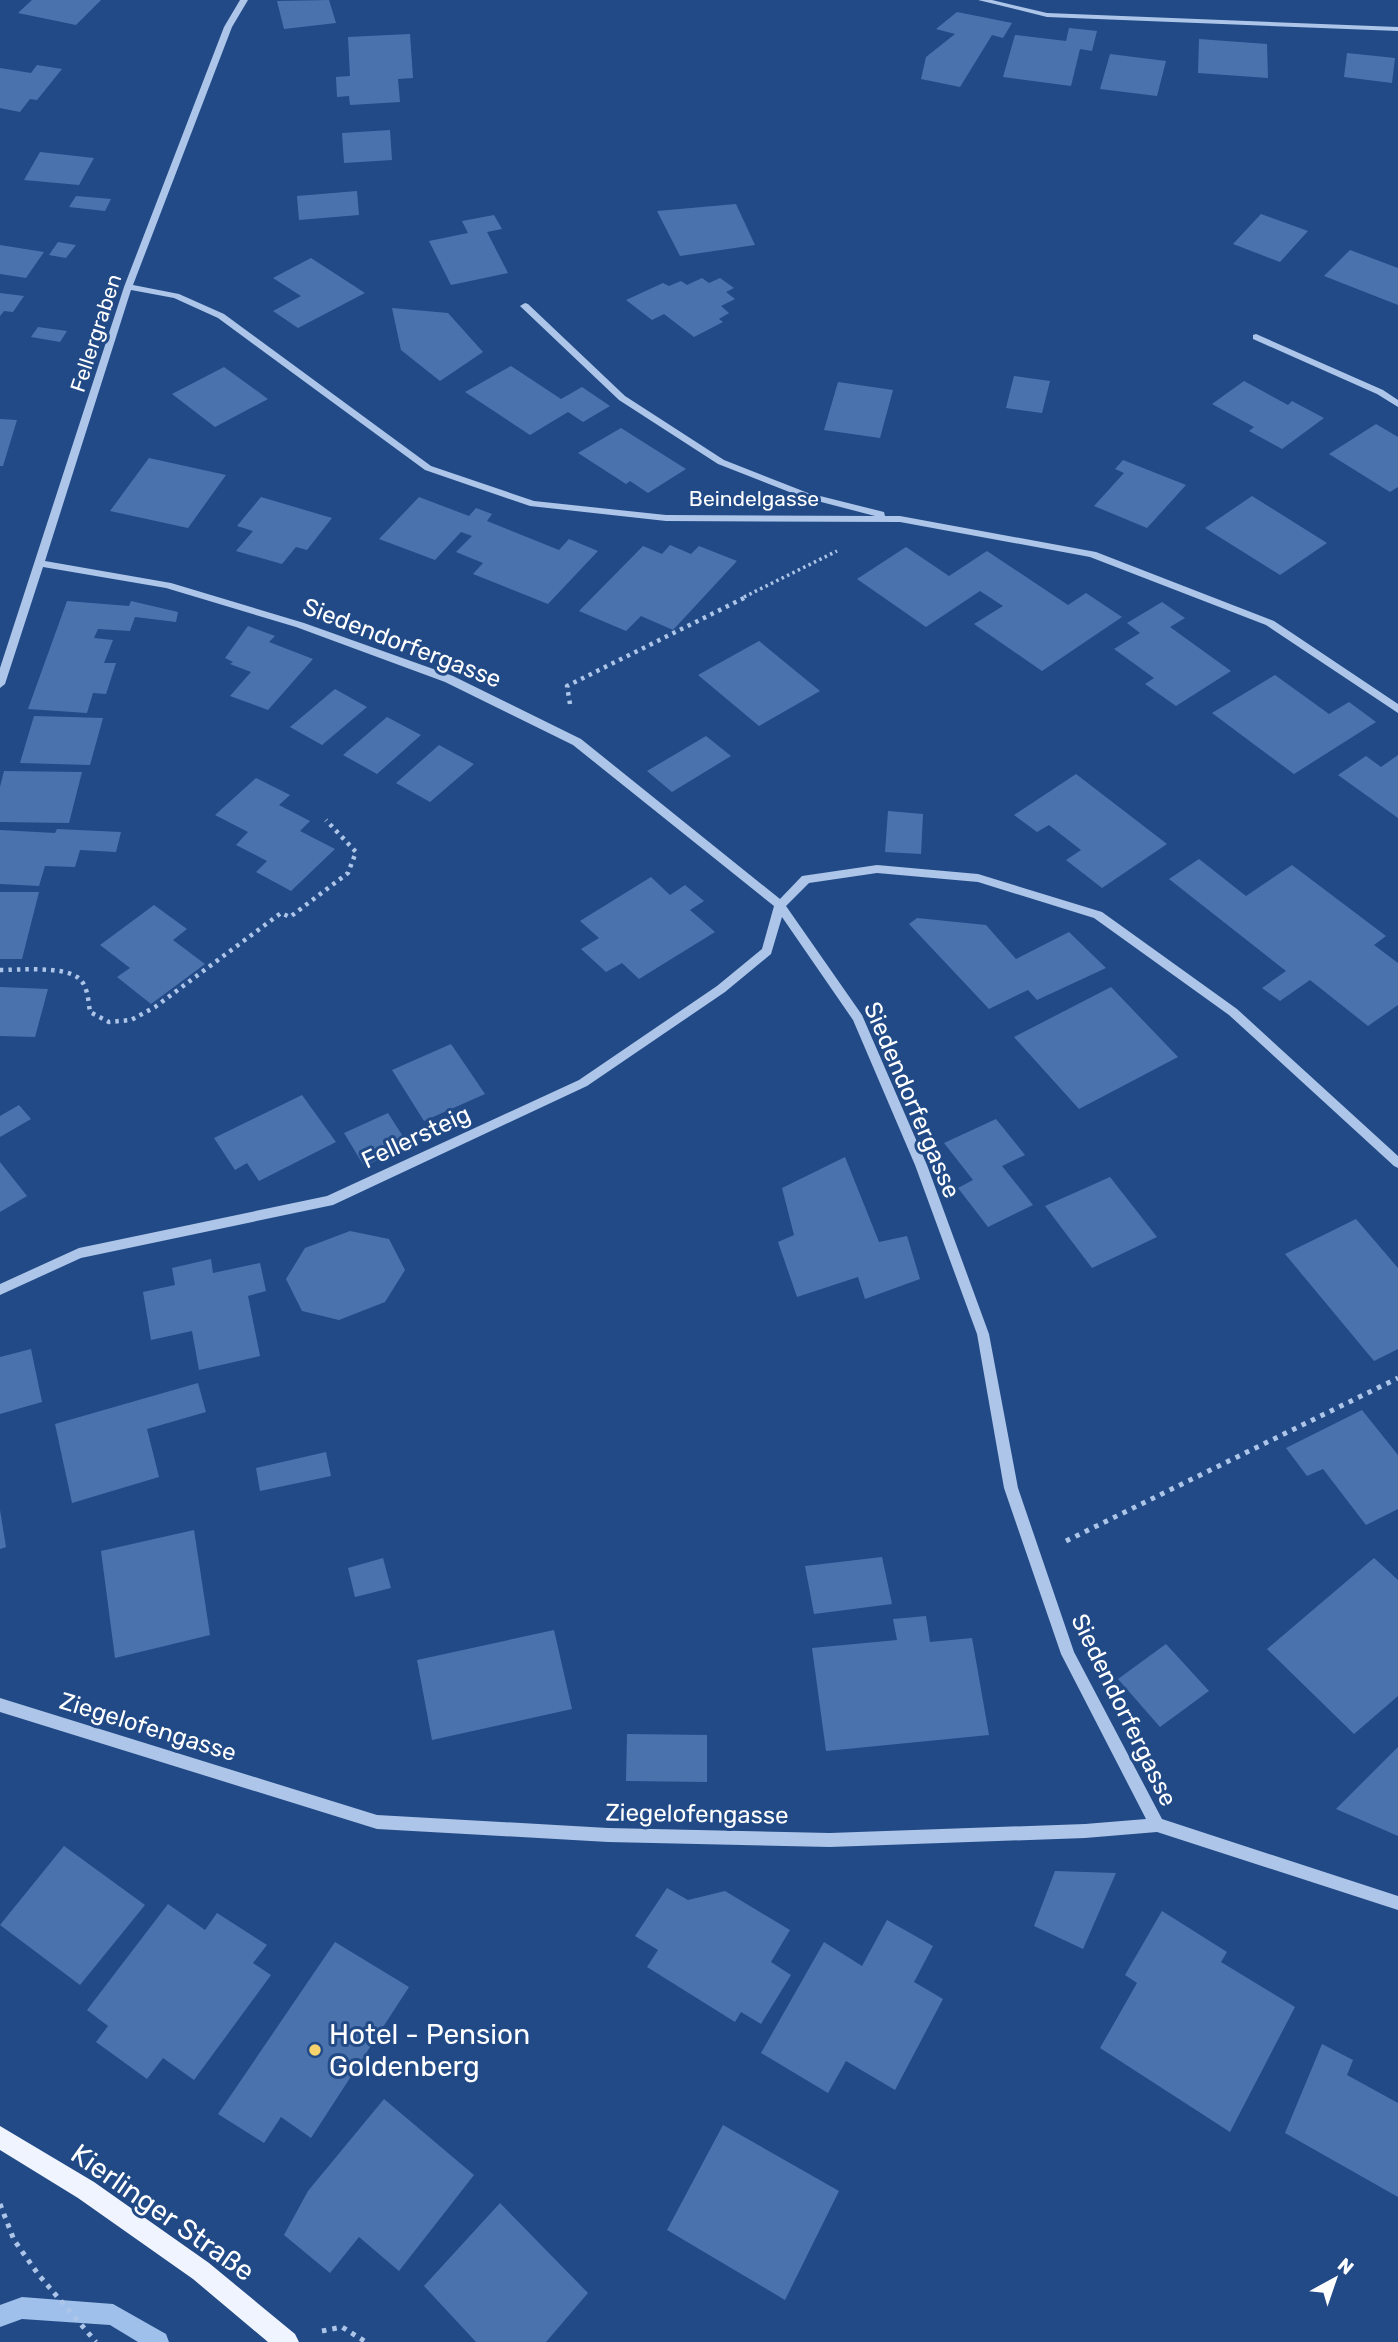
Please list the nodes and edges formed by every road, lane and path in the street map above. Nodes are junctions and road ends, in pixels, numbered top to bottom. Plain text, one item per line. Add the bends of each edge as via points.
1 (244, 0) edge
2 (982, 0) edge
3 (1398, 29) edge
4 (128, 287) junction
5 (526, 306) dead end
6 (1256, 337) dead end
7 (1398, 404) edge
8 (900, 519) junction
9 (839, 550) dead end
10 (40, 563) junction
11 (0, 684) edge
12 (1398, 709) edge
13 (577, 742) junction
14 (326, 820) dead end
15 (780, 905) junction
16 (0, 970) edge
17 (1398, 1163) edge
18 (0, 1290) edge
19 (1398, 1378) edge
20 (1034, 1557) junction
21 (0, 1705) edge
22 (1157, 1825) junction
23 (1398, 1903) edge
24 (0, 2137) edge
25 (0, 2204) edge
26 (96, 2342) edge
27 (287, 2342) edge

1 - 4 street, Fellergraben via 228,27
2 - 3 street via 1047,15
4 - 8 street, Beindelgasse via 176,296 221,316 428,468 533,504 666,518
4 - 10 street, Fellergraben
5 - 8 street via 622,398 721,462 804,495
6 - 7 street
8 - 12 street, Beindelgasse via 1092,554 1270,623
9 - 13 path via 567,686
10 - 11 street, Fellergraben
10 - 13 street, Siedendorfergasse via 167,585 300,625 449,679
13 - 15 street, Siedendorfergasse
14 - 16 path via 355,852 348,873 290,917 281,913 131,1020 108,1022 90,1012 87,991 78,976 60,971
15 - 17 street via 806,879 877,869 978,878 1098,915 1233,1012
15 - 18 street, Fellersteig via 767,951 721,989 583,1083 329,1201 79,1253
15 - 20 street, Siedendorfergasse via 858,1018 921,1165 983,1334 1011,1488
19 - 20 path
20 - 22 street, Siedendorfergasse via 1068,1654
21 - 22 street, Ziegelofengasse via 377,1822 608,1835 830,1840
22 - 23 street, Ziegelofengasse
24 - 27 main road, Kierlinger Straße via 86,2190 201,2271
25 - 26 path via 13,2239 37,2274

